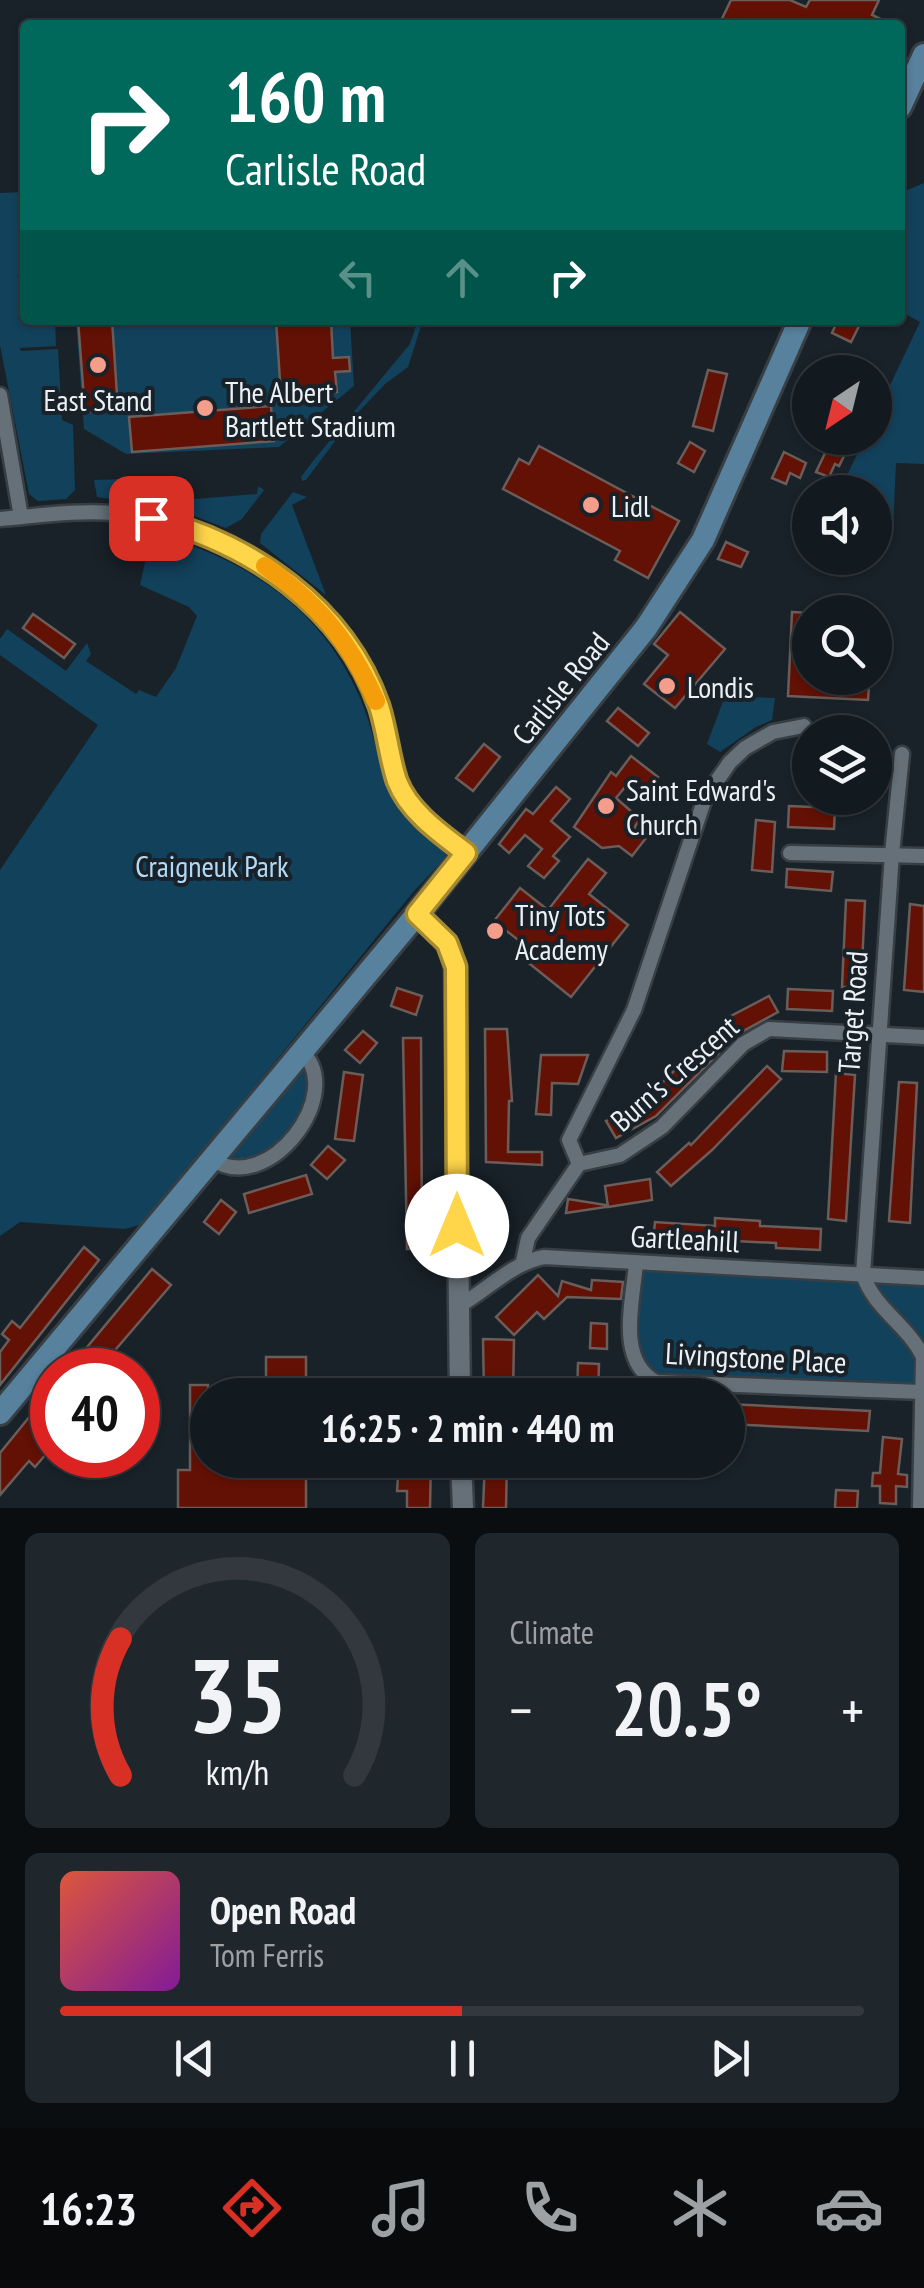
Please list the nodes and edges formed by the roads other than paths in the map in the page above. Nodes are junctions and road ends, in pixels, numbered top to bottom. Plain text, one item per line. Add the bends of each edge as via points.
1 (924, 55) edge
2 (905, 96) edge
3 (798, 325) edge
4 (0, 396) edge
5 (22, 517) junction
6 (0, 519) edge
7 (792, 728) edge
8 (902, 754) dead end
9 (466, 853) junction
10 (790, 853) dead end
11 (892, 854) junction
12 (924, 856) edge
13 (417, 914) junction
14 (879, 1033) junction
15 (924, 1038) edge
16 (301, 1051) junction
17 (212, 1159) junction
18 (579, 1164) junction
19 (523, 1261) junction
20 (636, 1263) junction
21 (863, 1274) junction
22 (924, 1278) edge
23 (459, 1306) junction
24 (924, 1357) edge
25 (460, 1378) edge
26 (922, 1392) edge
27 (0, 1412) edge
28 (923, 1422) edge
29 (462, 1478) edge
30 (463, 1508) edge
31 (920, 1508) edge

1 - 2 main road
3 - 9 main road, Carlisle Road via 674,589
4 - 5 street
5 - 6 street
5 - 9 street via 73,512 177,524 237,549 286,581 317,606 362,669 379,706 398,784 417,812
7 - 18 street via 745,748 706,798 634,1010 569,1140
8 - 11 street, Target Road
9 - 13 main road, Carlisle Road
10 - 11 street
11 - 12 street
11 - 14 street, Target Road
13 - 16 main road, Carlisle Road
13 - 23 street via 447,943 456,967
14 - 15 street, Burn's Crescent
14 - 18 street, Burn's Crescent via 769,1029 744,1044 662,1127 620,1155
14 - 21 street, Target Road
16 - 17 main road, Carlisle Road
16 - 17 street via 312,1064 315,1088 296,1135 250,1168 231,1169
17 - 27 main road, Carlisle Road
18 - 19 street via 528,1238
19 - 20 street, Gartleahill
19 - 23 street
20 - 21 street, Gartleahill
20 - 26 street, Livingstone Place via 630,1349 642,1374 656,1382
21 - 22 street, Gartleahill
21 - 24 street via 868,1291
23 - 25 street
24 - 26 street
26 - 28 street
28 - 31 street
29 - 30 street

